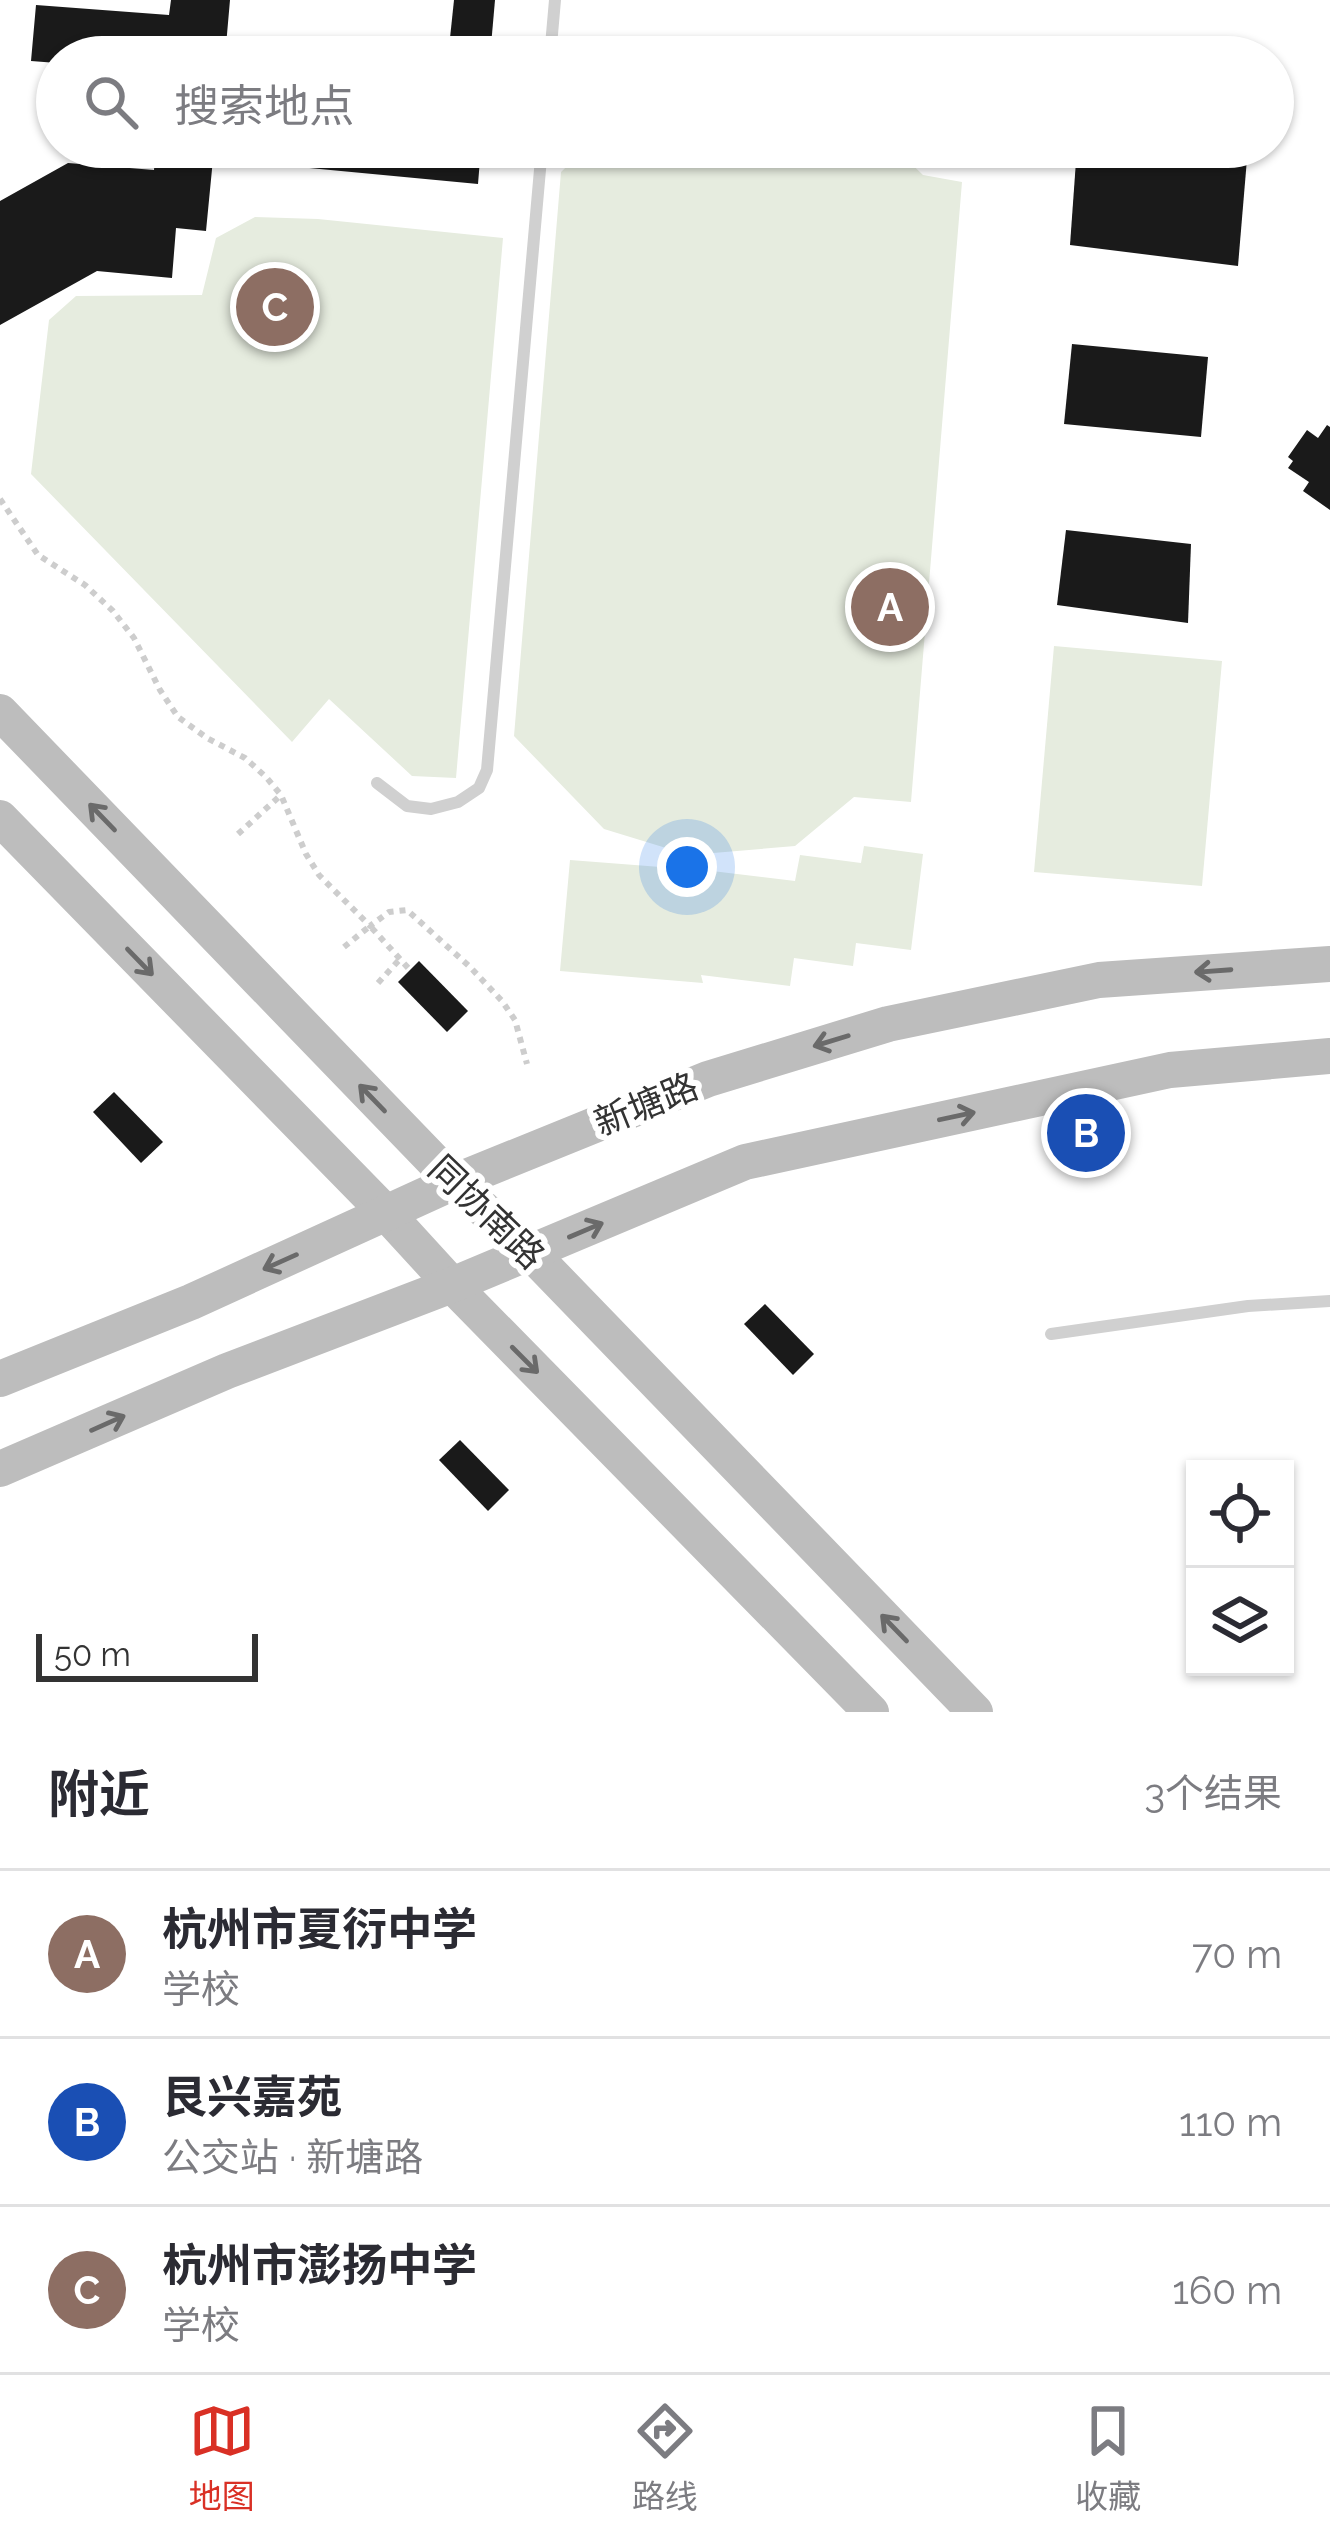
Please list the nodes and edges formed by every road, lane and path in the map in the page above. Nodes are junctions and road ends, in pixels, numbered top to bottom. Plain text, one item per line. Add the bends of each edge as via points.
1 (555, 0) edge
2 (552, 36) edge
3 (540, 168) edge
4 (0, 499) edge
5 (0, 712) edge
6 (377, 783) dead end
7 (280, 796) junction
8 (0, 818) edge
9 (238, 834) dead end
10 (370, 926) junction
11 (344, 947) dead end
12 (400, 958) junction
13 (1330, 964) edge
14 (410, 970) dead end
15 (378, 983) dead end
16 (1330, 1056) edge
17 (527, 1064) dead end
18 (454, 1182) junction
19 (387, 1214) junction
20 (532, 1253) junction
21 (452, 1285) junction
22 (1330, 1301) edge
23 (1051, 1334) dead end
24 (0, 1379) edge
25 (0, 1469) edge
26 (872, 1712) edge
27 (975, 1712) edge

1 - 2 lane
3 - 6 lane via 487,770 479,788 431,809 406,806
4 - 7 path via 38,555 112,611 178,717 244,758
18 -> 5 main road, 同协南路
7 - 9 path
7 - 10 path via 319,875
8 -> 19 main road, 同协南路
10 - 11 path
10 - 12 path
10 - 17 path via 407,910 502,1001
12 - 14 path
12 - 15 path
13 -> 18 main road, 新塘路 via 1099,980 888,1024 708,1079
20 -> 16 main road via 745,1162 1169,1070
18 - 19 main road, 新塘路
18 - 20 main road, 同协南路
19 - 21 main road, 同协南路
19 -> 24 main road, 新塘路
20 - 21 main road
27 -> 20 main road, 同协南路
25 -> 21 main road
21 -> 26 main road, 同协南路
22 - 23 lane

